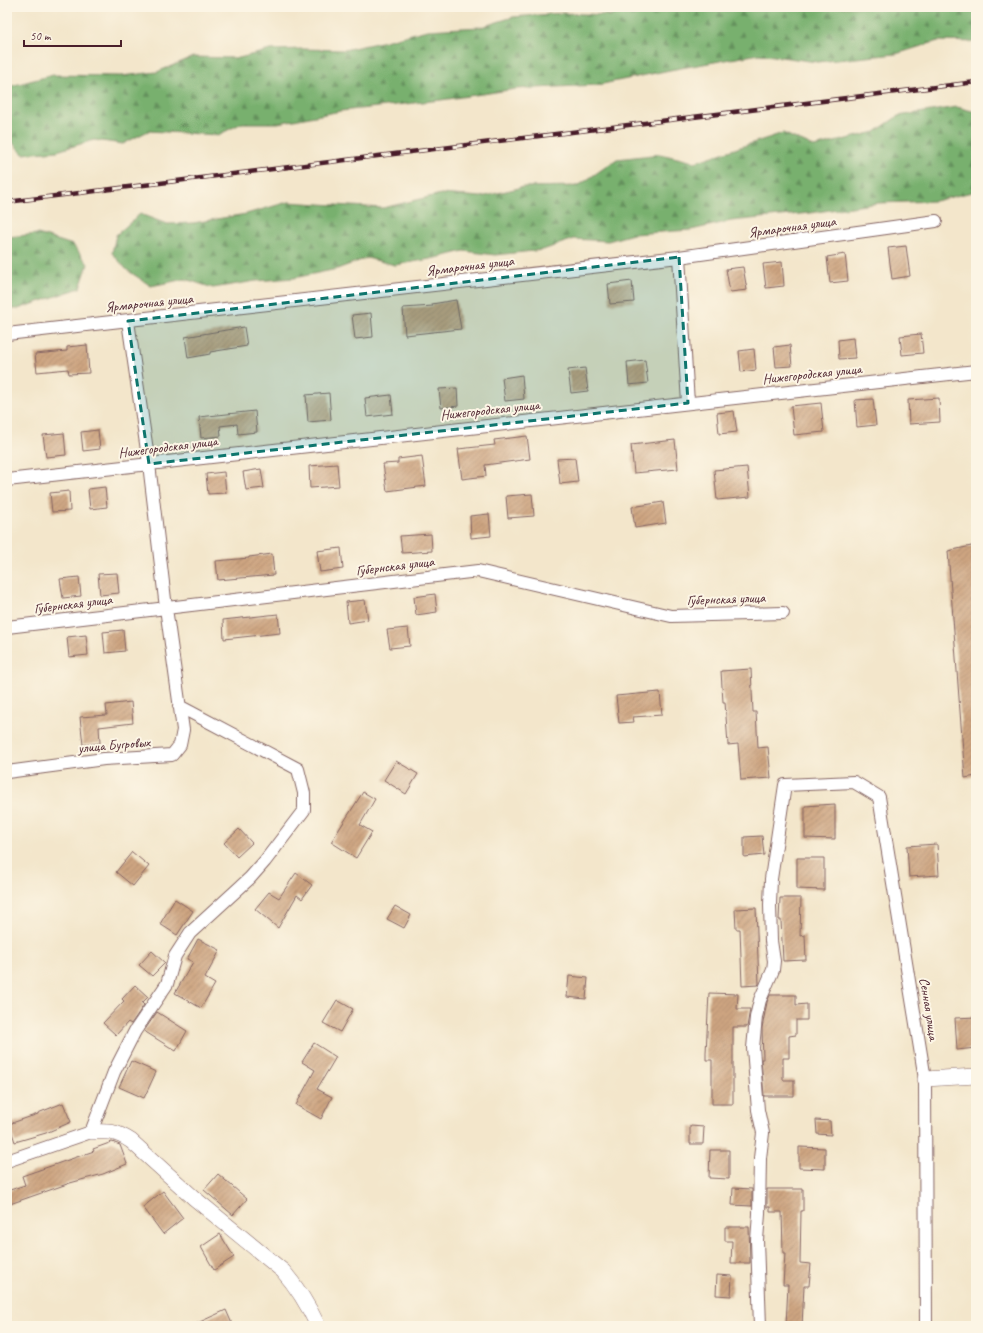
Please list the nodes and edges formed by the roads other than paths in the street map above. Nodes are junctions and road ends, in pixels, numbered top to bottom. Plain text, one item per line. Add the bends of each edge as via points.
1 (936, 221) dead end
2 (680, 257) junction
3 (128, 321) junction
4 (7, 334) edge
5 (976, 371) edge
6 (688, 403) junction
7 (149, 464) junction
8 (7, 480) edge
9 (166, 608) junction
10 (783, 613) dead end
11 (7, 627) edge
12 (179, 706) junction
13 (7, 772) edge
14 (976, 1076) edge
15 (925, 1079) junction
16 (91, 1132) junction
17 (7, 1161) edge
18 (318, 1326) edge
19 (760, 1326) edge
20 (926, 1326) edge

1 - 2 street, Ярмарочная улица
2 - 3 street, Ярмарочная улица
2 - 6 street
3 - 4 street, Ярмарочная улица
3 - 7 street, улица Бугровых
5 - 6 street, Нижегородская улица
6 - 7 street, Нижегородская улица
7 - 8 street, Нижегородская улица
7 - 9 street, улица Бугровых
9 - 10 street, Губернская улица via 478,570 670,616
9 - 11 street, Губернская улица
9 - 12 street, улица Бугровых
12 - 13 street, улица Бугровых via 183,730 180,745 172,755 104,759
12 - 16 street via 298,769 304,793 304,810 250,878 190,933 175,956 167,984 135,1031 114,1072
14 - 15 street
15 - 19 street, Сенная улица via 879,797 854,782 785,785 771,879 773,970 760,1000 753,1048 758,1110 763,1133 757,1240
15 - 20 street, Сенная улица
16 - 17 street
16 - 18 street via 121,1134 131,1141 194,1198 283,1271

